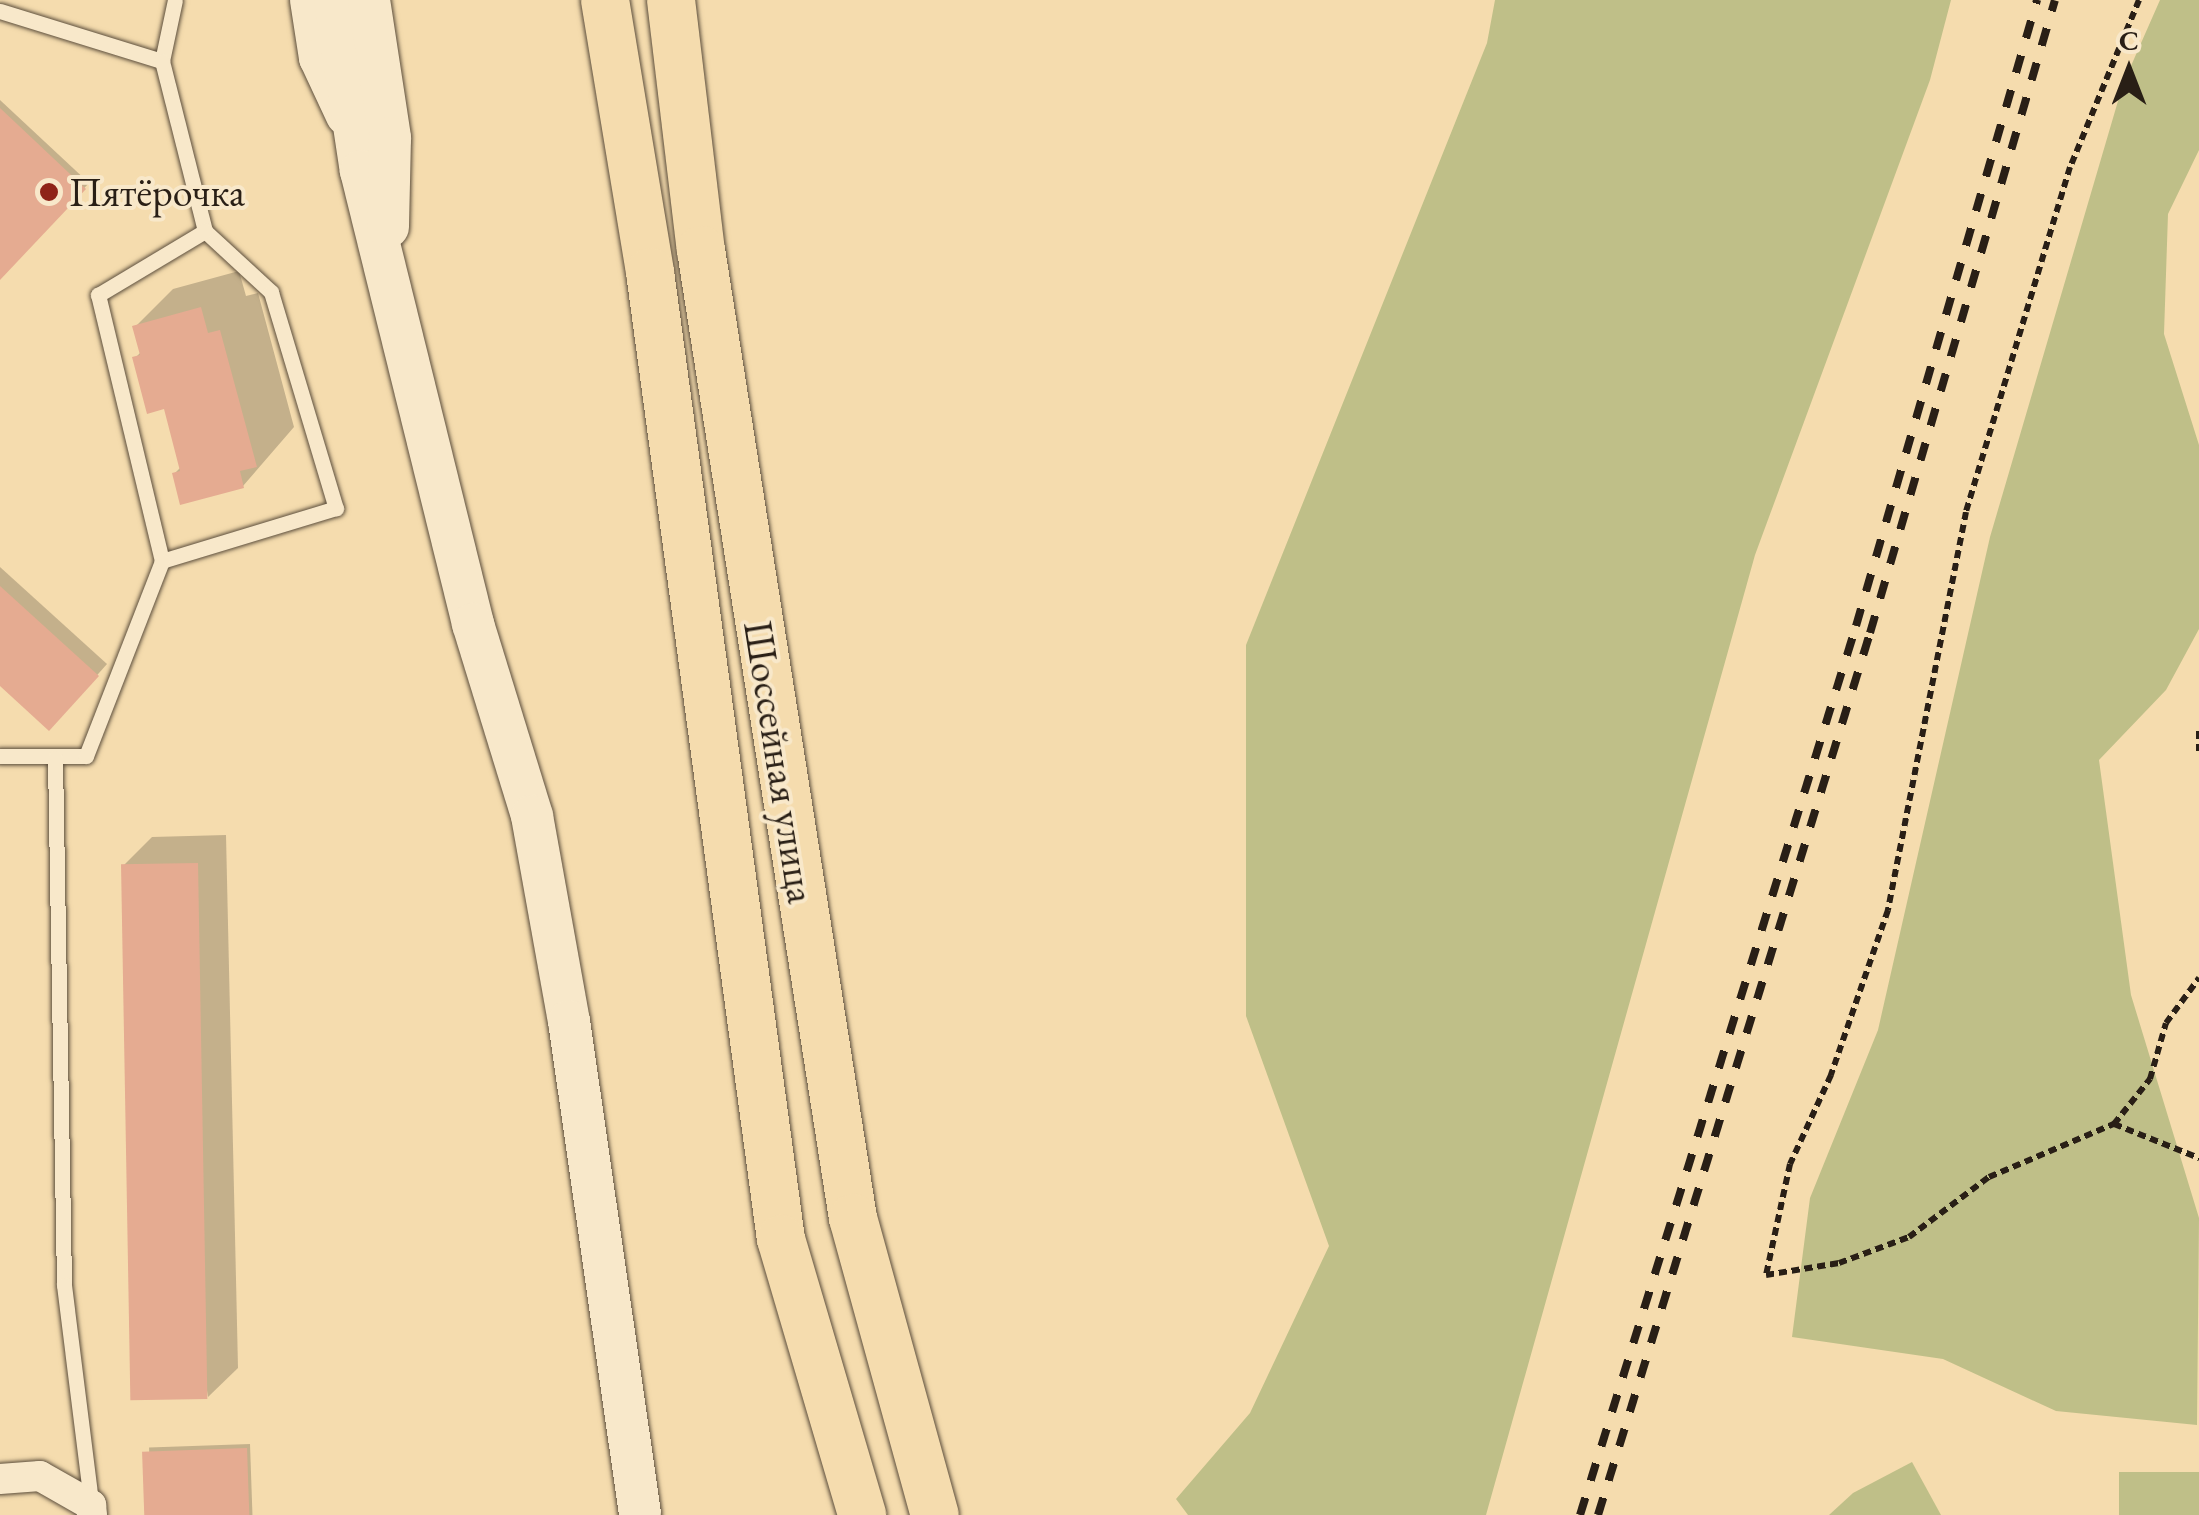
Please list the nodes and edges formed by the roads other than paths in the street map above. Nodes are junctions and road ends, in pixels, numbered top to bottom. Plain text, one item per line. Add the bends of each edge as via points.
1 (176, 0) edge
2 (309, 0) edge
3 (335, 0) edge
4 (369, 0) edge
5 (605, 0) edge
6 (671, 0) edge
7 (0, 11) edge
8 (162, 61) junction
9 (356, 140) junction
10 (205, 231) junction
11 (389, 282) junction
12 (162, 561) junction
13 (0, 756) edge
14 (55, 758) junction
15 (0, 1478) edge
16 (91, 1510) edge
17 (640, 1515) edge
18 (862, 1515) edge
19 (936, 1515) edge

1 - 8 lane
2 - 9 street via 318,58
3 - 9 main road
4 - 11 main road via 390,138
5 - 18 main road, Шоссейная улица via 650,272 781,1239
6 - 19 main road, Шоссейная улица via 701,250 853,1218
7 - 8 lane
8 - 10 lane
9 - 11 main road
10 - 12 lane via 98,295
10 - 12 lane via 272,292 336,508
11 - 17 main road via 473,624 532,816 569,1021
12 - 14 lane via 86,756
13 - 14 lane
14 - 16 lane via 64,1284
15 - 16 street via 40,1476

